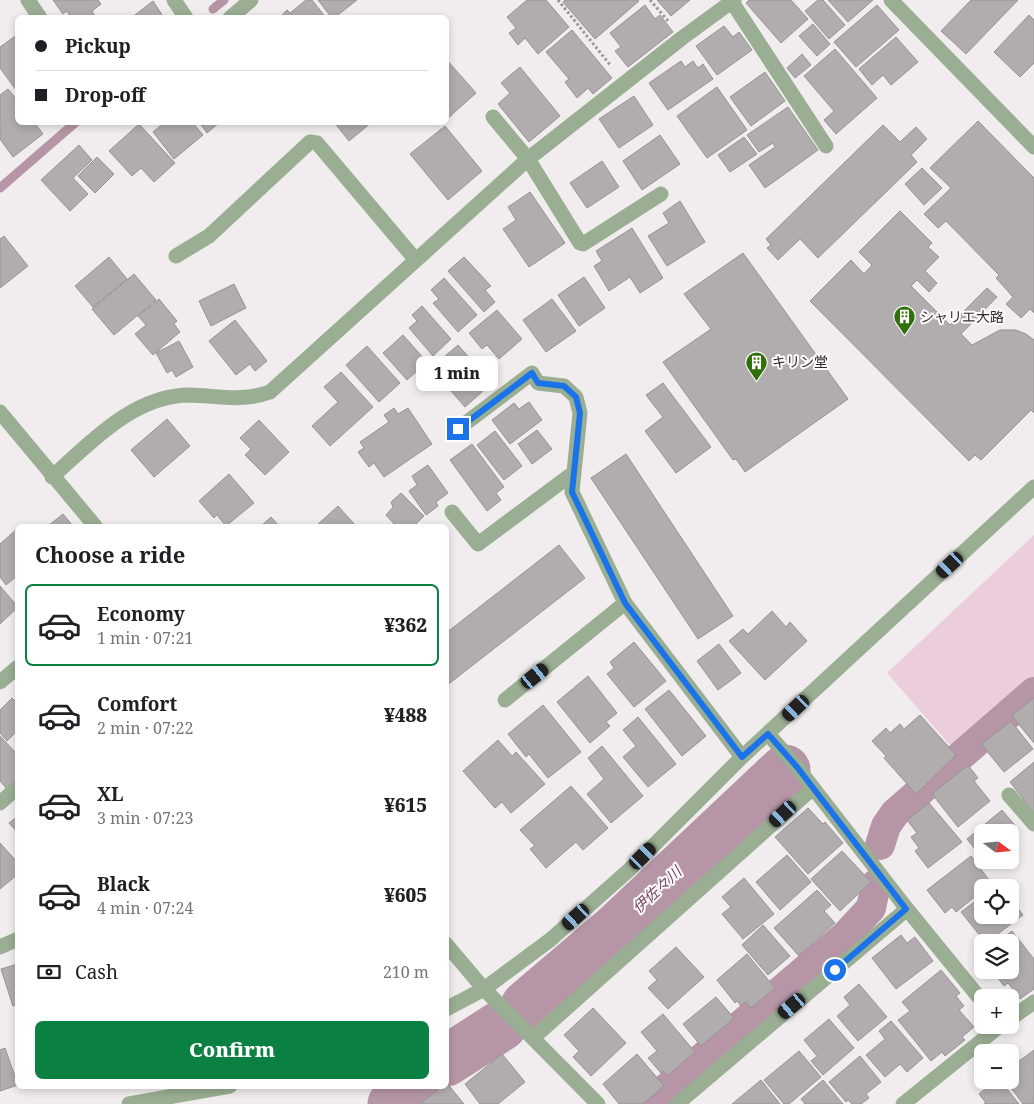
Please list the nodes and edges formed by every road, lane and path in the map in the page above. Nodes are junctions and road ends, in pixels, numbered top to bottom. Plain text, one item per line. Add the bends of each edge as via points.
1 (28, 0) edge
2 (174, 0) edge
3 (252, 0) edge
4 (558, 0) edge
5 (650, 0) edge
6 (891, 0) edge
7 (733, 1) edge
8 (38, 15) edge
9 (184, 15) edge
10 (234, 15) edge
11 (682, 38) junction
12 (625, 83) junction
13 (493, 117) dead end
14 (826, 146) dead end
15 (1034, 146) edge
16 (528, 159) junction
17 (660, 194) dead end
18 (176, 256) dead end
19 (415, 259) junction
20 (0, 412) edge
21 (458, 429) dead end
22 (572, 474) junction
23 (52, 477) junction
24 (1034, 487) edge
25 (452, 512) dead end
26 (93, 524) edge
27 (625, 603) junction
28 (15, 670) edge
29 (0, 682) edge
30 (505, 700) dead end
31 (768, 734) junction
32 (742, 757) junction
33 (813, 788) junction
34 (15, 790) edge
35 (1009, 795) dead end
36 (0, 803) edge
37 (1034, 824) edge
38 (906, 909) junction
39 (15, 940) edge
40 (0, 947) edge
41 (449, 948) edge
42 (484, 989) junction
43 (974, 991) edge
44 (1034, 1002) edge
45 (449, 1007) edge
46 (1019, 1013) edge
47 (990, 1034) edge
48 (533, 1038) junction
49 (213, 1089) edge
50 (129, 1104) edge
51 (597, 1104) edge
52 (677, 1104) edge
53 (903, 1104) edge

1 - 8 street
2 - 9 street
3 - 10 street
4 - 12 path
5 - 11 path
6 - 15 street
7 - 11 street
7 - 14 street
11 - 12 street
12 - 16 street
13 - 16 street
16 - 17 street via 583,244
16 - 19 street
18 - 19 street via 210,236 310,142 317,143
19 - 23 street via 270,392 235,399 190,395 165,397 134,410 99,434
20 - 23 street
21 - 22 street via 532,373 538,383 564,386 576,397 580,413
22 - 25 street via 478,544
22 - 27 street via 572,492
23 - 26 street
24 - 31 street
27 - 30 street
27 - 32 street
28 - 29 street
31 - 32 street
31 - 33 street
32 - 42 street via 629,870 550,940
33 - 38 street
33 - 48 street
34 - 36 street
35 - 37 street
38 - 43 street
38 - 52 street
39 - 40 street
41 - 42 street
42 - 45 street
42 - 48 street
44 - 46 street
47 - 53 street
48 - 51 street
49 - 50 street

